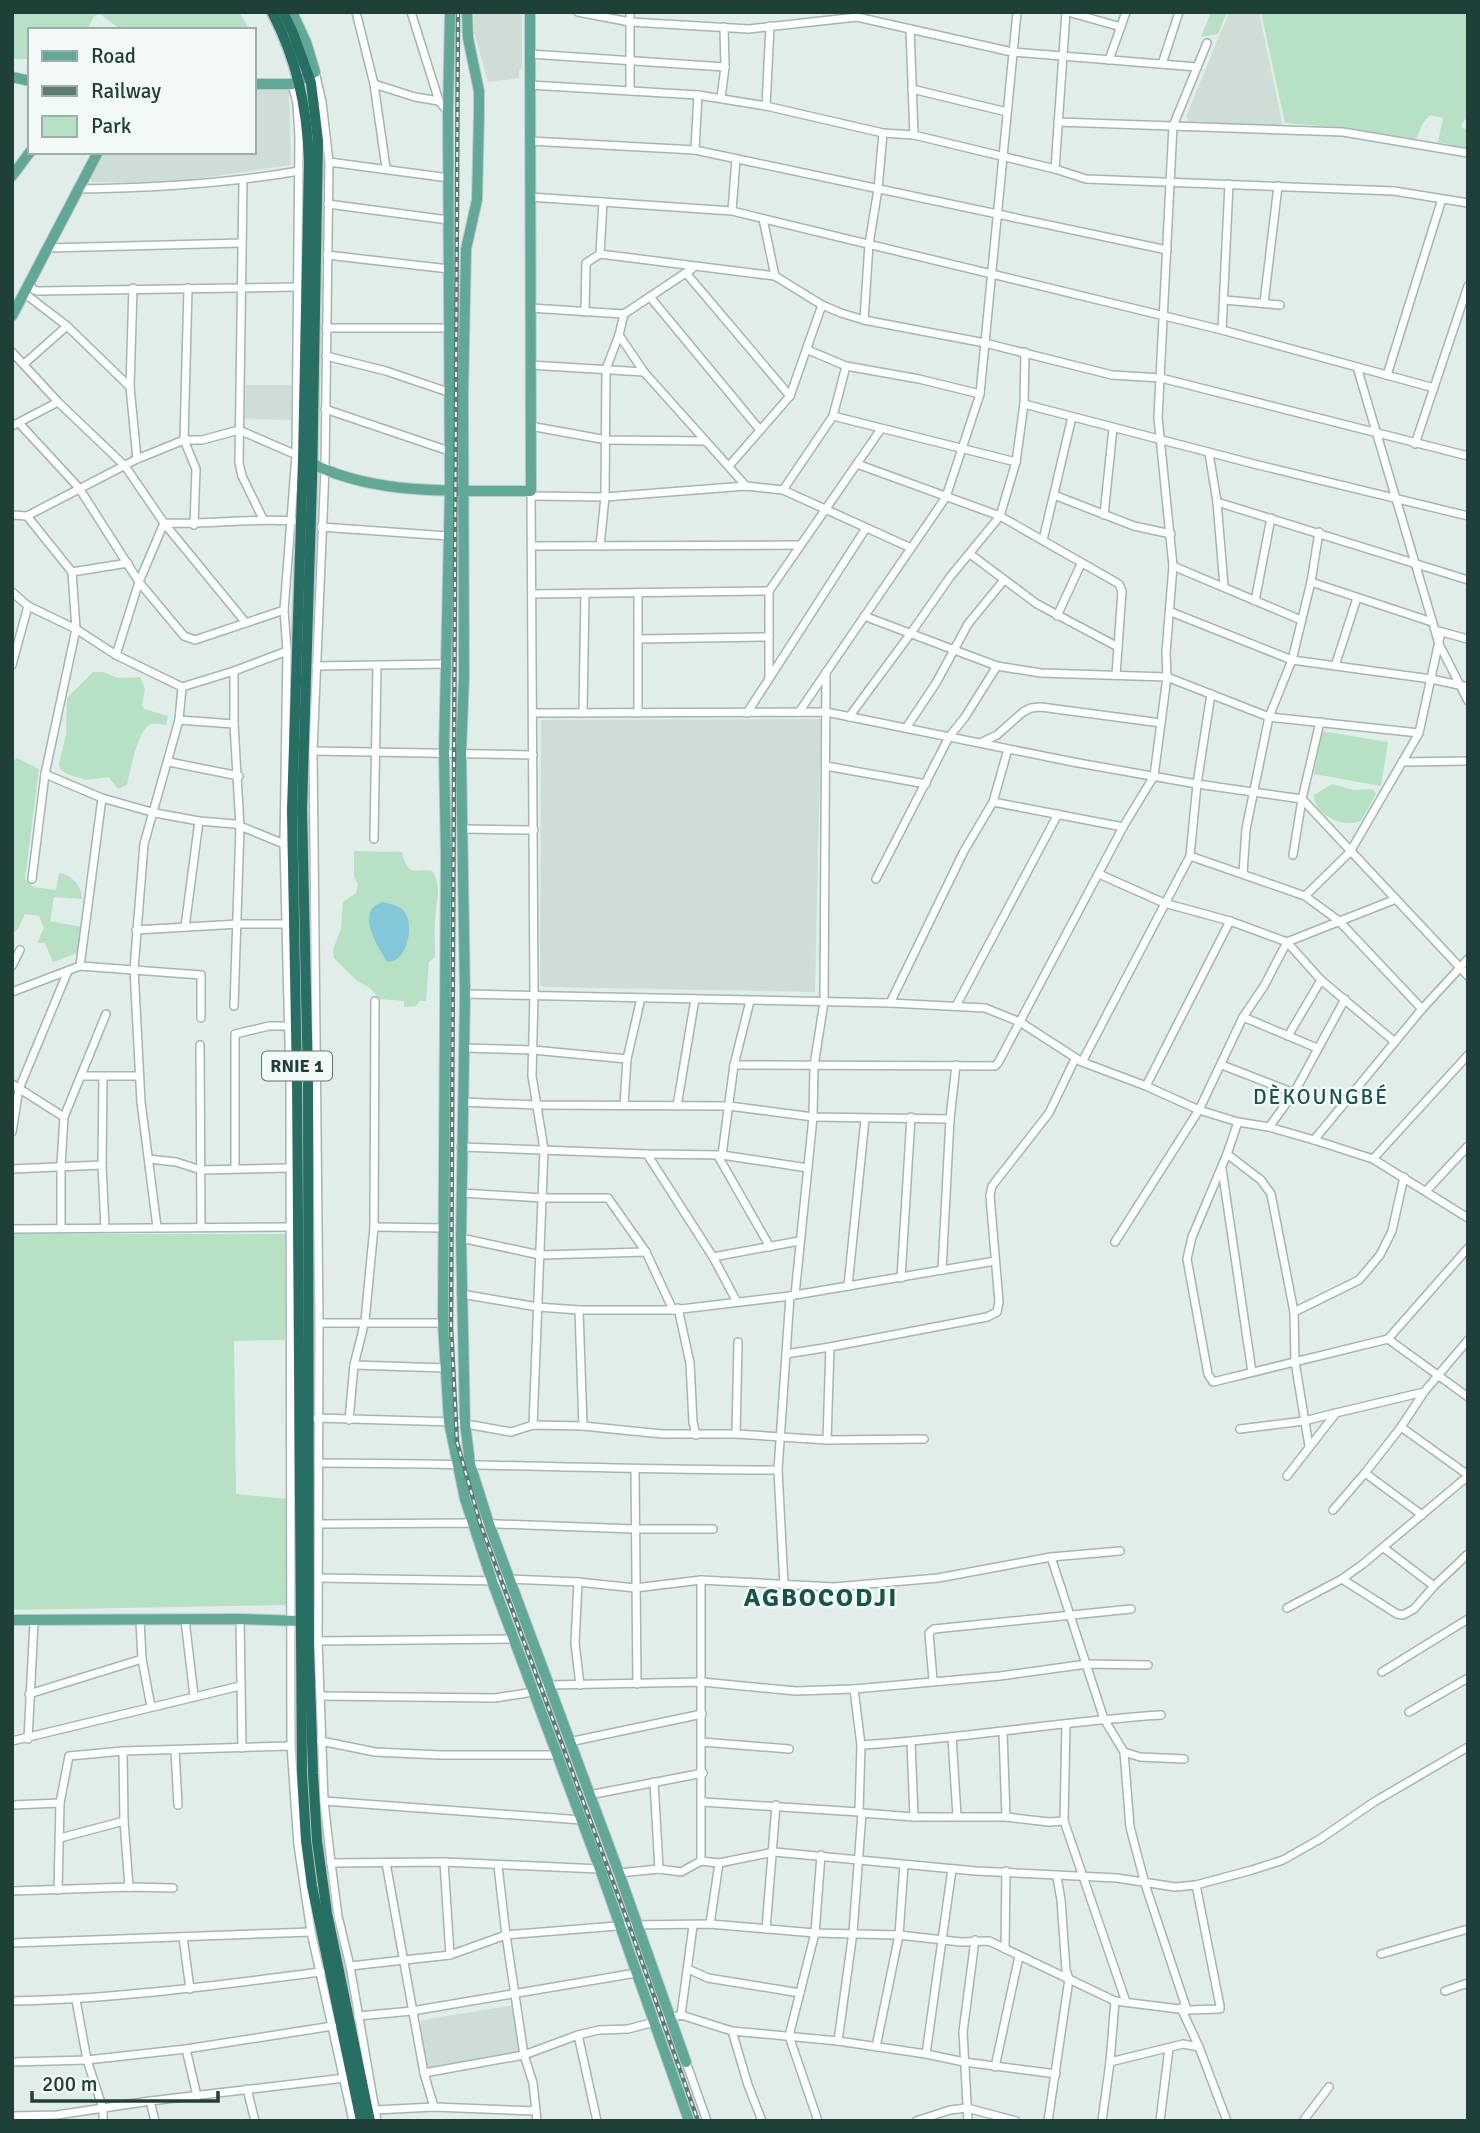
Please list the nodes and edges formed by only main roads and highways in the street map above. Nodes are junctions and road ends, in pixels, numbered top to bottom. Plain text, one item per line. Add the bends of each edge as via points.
1 (272, 12) edge
2 (283, 12) edge
3 (292, 12) edge
4 (450, 12) edge
5 (467, 12) edge
6 (530, 12) edge
7 (304, 78) junction
8 (256, 84) edge
9 (28, 154) edge
10 (97, 154) edge
11 (12, 176) edge
12 (14, 308) edge
13 (304, 459) junction
14 (450, 490) junction
15 (463, 490) junction
16 (12, 1620) edge
17 (296, 1620) junction
18 (686, 2062) road end
19 (372, 2115) edge
20 (360, 2121) edge
21 (689, 2121) edge

1 - 7 highway, RNIE 1
2 - 7 highway, RNIE 1
3 - 7 main road via 306,42
4 - 14 main road
5 - 15 main road via 479,116 477,200 466,249
6 - 15 main road via 531,493
7 - 8 main road
7 - 13 highway, RNIE 1 via 309,161
9 - 11 main road
10 - 12 main road
13 - 14 main road via 374,485
13 - 17 highway, RNIE 1 via 292,810 297,1082
13 - 19 highway, RNIE 1 via 302,809 313,1773 324,1894
14 - 15 main road
14 - 21 main road via 444,752 443,1323 449,1422 492,1581
15 - 18 main road via 461,1294 470,1464 637,1925 676,2017
16 - 17 main road
17 - 20 highway, RNIE 1 via 307,1850

